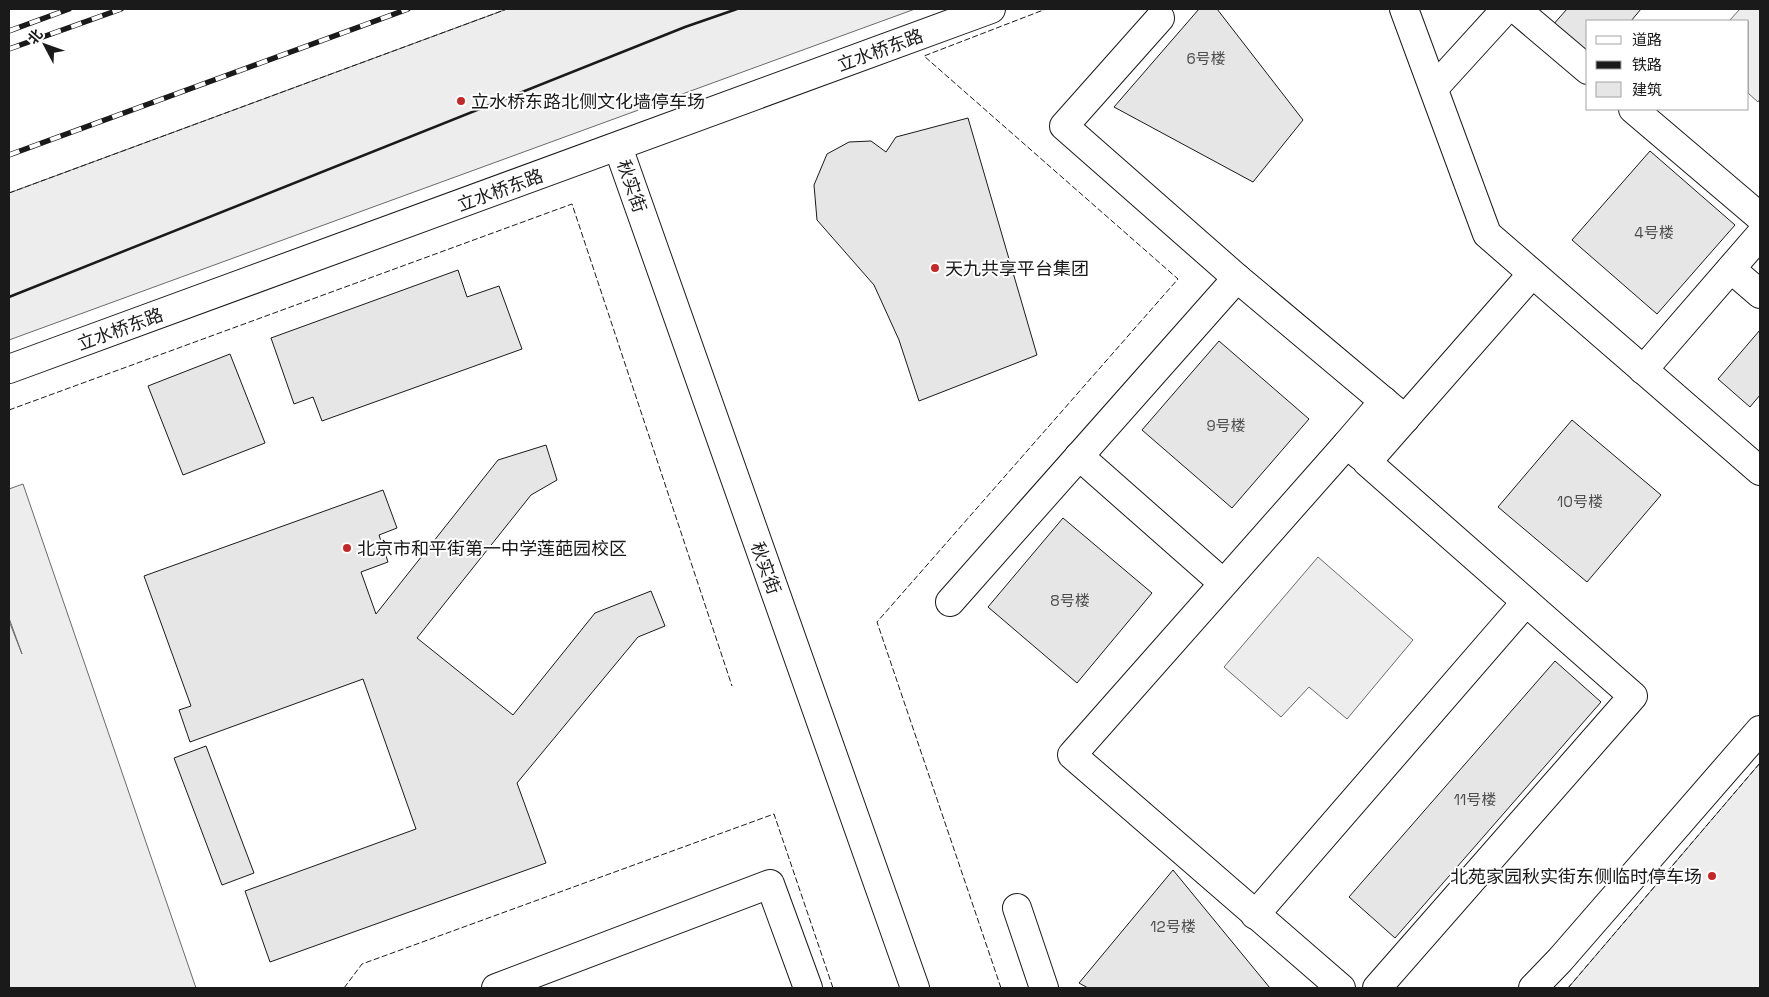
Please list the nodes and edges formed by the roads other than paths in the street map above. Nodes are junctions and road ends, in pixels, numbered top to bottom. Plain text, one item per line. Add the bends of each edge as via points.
1 (991, 9) edge
2 (1404, 9) edge
3 (1506, 9) edge
4 (1516, 9) edge
5 (1160, 18) dead end
6 (1586, 68) edge
7 (1434, 88) junction
8 (1634, 110) edge
9 (618, 147) junction
10 (1760, 217) edge
11 (1760, 235) edge
12 (1731, 269) junction
13 (1532, 274) junction
14 (1237, 278) junction
15 (1760, 294) edge
16 (9, 369) edge
17 (1644, 370) junction
18 (1384, 401) junction
19 (1405, 419) junction
20 (1347, 444) junction
21 (1079, 456) junction
22 (1368, 462) junction
23 (1760, 471) edge
24 (1223, 583) junction
25 (950, 602) dead end
26 (1526, 602) junction
27 (1760, 730) edge
28 (1017, 908) dead end
29 (1255, 914) junction
30 (496, 988) edge
31 (808, 988) edge
32 (916, 988) edge
33 (1044, 988) edge
34 (1340, 988) edge
35 (1377, 988) edge
36 (1532, 988) edge

1 - 9 street, 立水桥东路
2 - 7 street
3 - 7 street
4 - 6 street
5 - 14 street via 1064,126
7 - 13 street via 1488,234
8 - 10 street
9 - 16 street, 立水桥东路
9 - 32 street, 秋实街
11 - 12 street
12 - 15 street
12 - 17 street
13 - 17 street
13 - 19 street
14 - 18 street
14 - 21 street
17 - 23 street
18 - 19 street
18 - 20 street
19 - 22 street
20 - 22 street
20 - 24 street
21 - 24 street
21 - 25 street
22 - 26 street
24 - 29 street via 1072,755
26 - 29 street
26 - 35 street via 1633,696
27 - 36 street
28 - 33 street
29 - 34 street
30 - 31 street via 770,884

